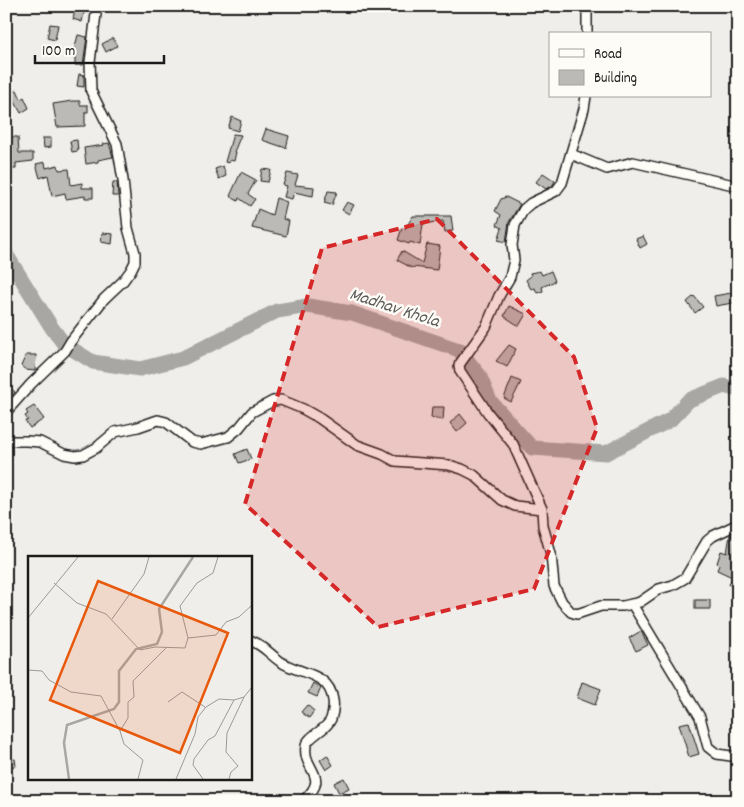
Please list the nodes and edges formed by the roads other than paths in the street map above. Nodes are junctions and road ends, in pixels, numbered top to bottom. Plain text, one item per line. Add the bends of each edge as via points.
1 (97, 6) edge
2 (588, 6) edge
3 (587, 32) edge
4 (586, 98) edge
5 (571, 154) junction
6 (738, 186) edge
7 (6, 412) edge
8 (6, 442) edge
9 (542, 509) junction
10 (738, 524) edge
11 (632, 604) junction
12 (251, 640) edge
13 (738, 756) edge
14 (303, 801) edge

1 - 7 street via 90,62 91,91 117,144 135,262 65,351
2 - 3 street
4 - 5 street
5 - 6 street via 607,169 633,162
5 - 9 street via 556,190 531,203 515,225 510,277 486,328 459,365 488,413 513,444
8 - 9 street via 40,442 64,454 83,455 115,432 158,420 166,422 192,442 201,444 228,437 252,412 273,400 282,400 319,418 357,446 395,461 462,469 502,500 515,506
9 - 11 street via 554,586 571,612 577,614 601,606
10 - 11 street via 708,541 685,578
11 - 13 street via 700,718 708,747 717,754
12 - 14 street via 263,645 288,666 324,681 332,690 334,705 331,719 325,729 308,740 307,756 316,780 314,791

